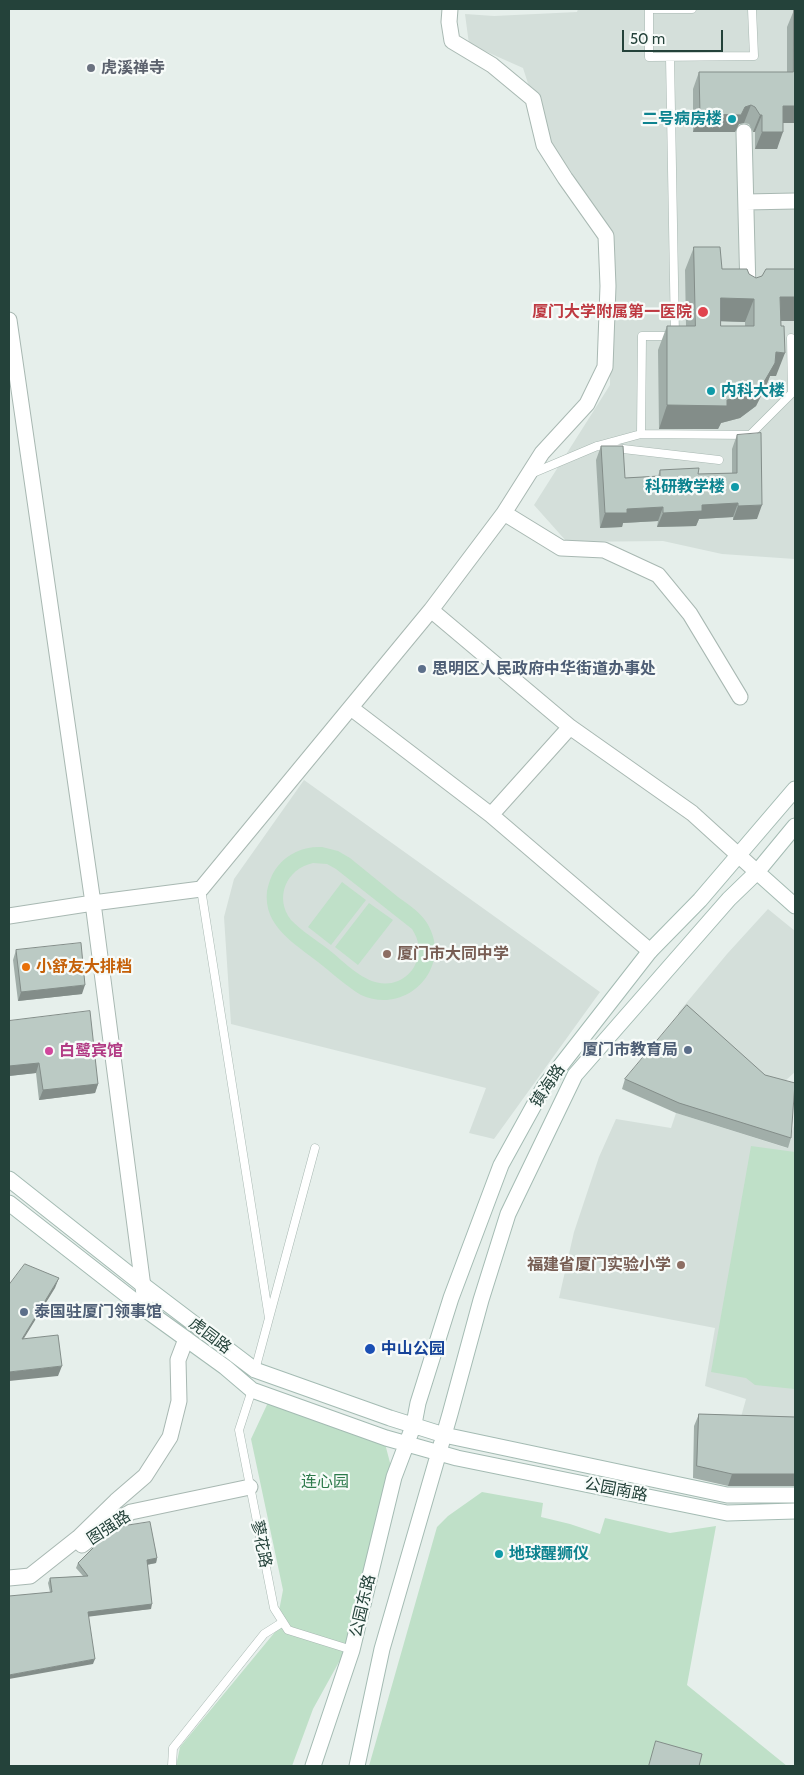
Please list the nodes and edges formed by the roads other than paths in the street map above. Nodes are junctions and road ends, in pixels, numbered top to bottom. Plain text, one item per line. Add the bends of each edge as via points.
1 (450, 9) edge
2 (649, 9) edge
3 (692, 9) edge
4 (752, 9) edge
5 (670, 56) junction
6 (744, 132) edge
7 (795, 201) edge
8 (746, 202) junction
9 (748, 292) edge
10 (9, 320) edge
11 (790, 338) dead end
12 (641, 434) junction
13 (597, 446) junction
14 (719, 460) dead end
15 (528, 474) junction
16 (504, 513) junction
17 (431, 610) junction
18 (740, 697) dead end
19 (351, 708) junction
20 (570, 727) junction
21 (795, 789) edge
22 (491, 815) junction
23 (795, 826) edge
24 (738, 856) junction
25 (757, 872) junction
26 (201, 889) junction
27 (93, 903) junction
28 (795, 906) edge
29 (9, 916) edge
30 (650, 951) junction
31 (315, 1148) dead end
32 (9, 1179) edge
33 (9, 1203) edge
34 (143, 1285) junction
35 (146, 1310) junction
36 (269, 1318) junction
37 (186, 1339) junction
38 (255, 1370) junction
39 (252, 1390) junction
40 (414, 1424) junction
41 (444, 1435) junction
42 (407, 1444) junction
43 (438, 1453) junction
44 (250, 1487) junction
45 (795, 1495) edge
46 (795, 1511) edge
47 (9, 1578) edge
48 (9, 1588) edge
49 (283, 1622) junction
50 (352, 1650) junction
51 (172, 1766) edge
52 (313, 1766) edge
53 (357, 1766) edge

1 - 15 street via 452,41 492,65 533,99 544,145 606,236 605,367 587,404 542,453
2 - 3 lane
2 - 5 lane via 650,56
4 - 5 lane via 754,56
5 - 12 lane via 675,336 642,336
6 - 8 street
7 - 8 street
8 - 9 street
10 - 27 street
11 - 12 lane via 792,393 750,434
12 - 13 lane
13 - 14 lane
13 - 15 lane
15 - 16 street
16 - 17 street
16 - 18 street via 561,548 604,550 658,575 690,614
17 - 19 street
17 - 20 street
19 - 22 street
19 - 26 street
20 - 22 street
20 - 24 street via 692,812
21 - 24 street, 镇海路
22 - 30 street
23 - 25 street, 镇海路
24 - 25 street
24 - 30 street, 镇海路
25 - 28 street
25 - 41 street, 镇海路 via 575,1074 508,1214
26 - 27 street
26 - 36 lane
27 - 29 street
27 - 34 street
30 - 40 street, 镇海路 via 544,1087 501,1165 452,1298
31 - 36 lane
32 - 34 street, 虎园路
33 - 35 street, 虎园路
34 - 35 street
34 - 38 street, 虎园路
35 - 37 street, 虎园路
36 - 38 lane
37 - 39 street, 虎园路
37 - 47 street via 178,1360 179,1400 170,1437 146,1476 78,1538 30,1576
38 - 40 street, 虎园路
39 - 42 street, 虎园路
39 - 44 lane, 蓼花路 via 239,1430
40 - 41 street, 虎园路
40 - 42 street, 镇海路
41 - 43 street, 镇海路
41 - 45 street, 公园南路 via 727,1495
42 - 43 street, 虎园路
42 - 50 street, 公园东路 via 394,1477
43 - 46 street, 公园南路 via 727,1512
43 - 53 street, 公园东路 via 382,1649
44 - 48 street, 图强路 via 131,1512 110,1524 43,1577
44 - 49 lane, 蓼花路 via 274,1608
49 - 50 lane via 288,1630
49 - 51 lane via 264,1634 173,1748
50 - 52 street, 公园东路

